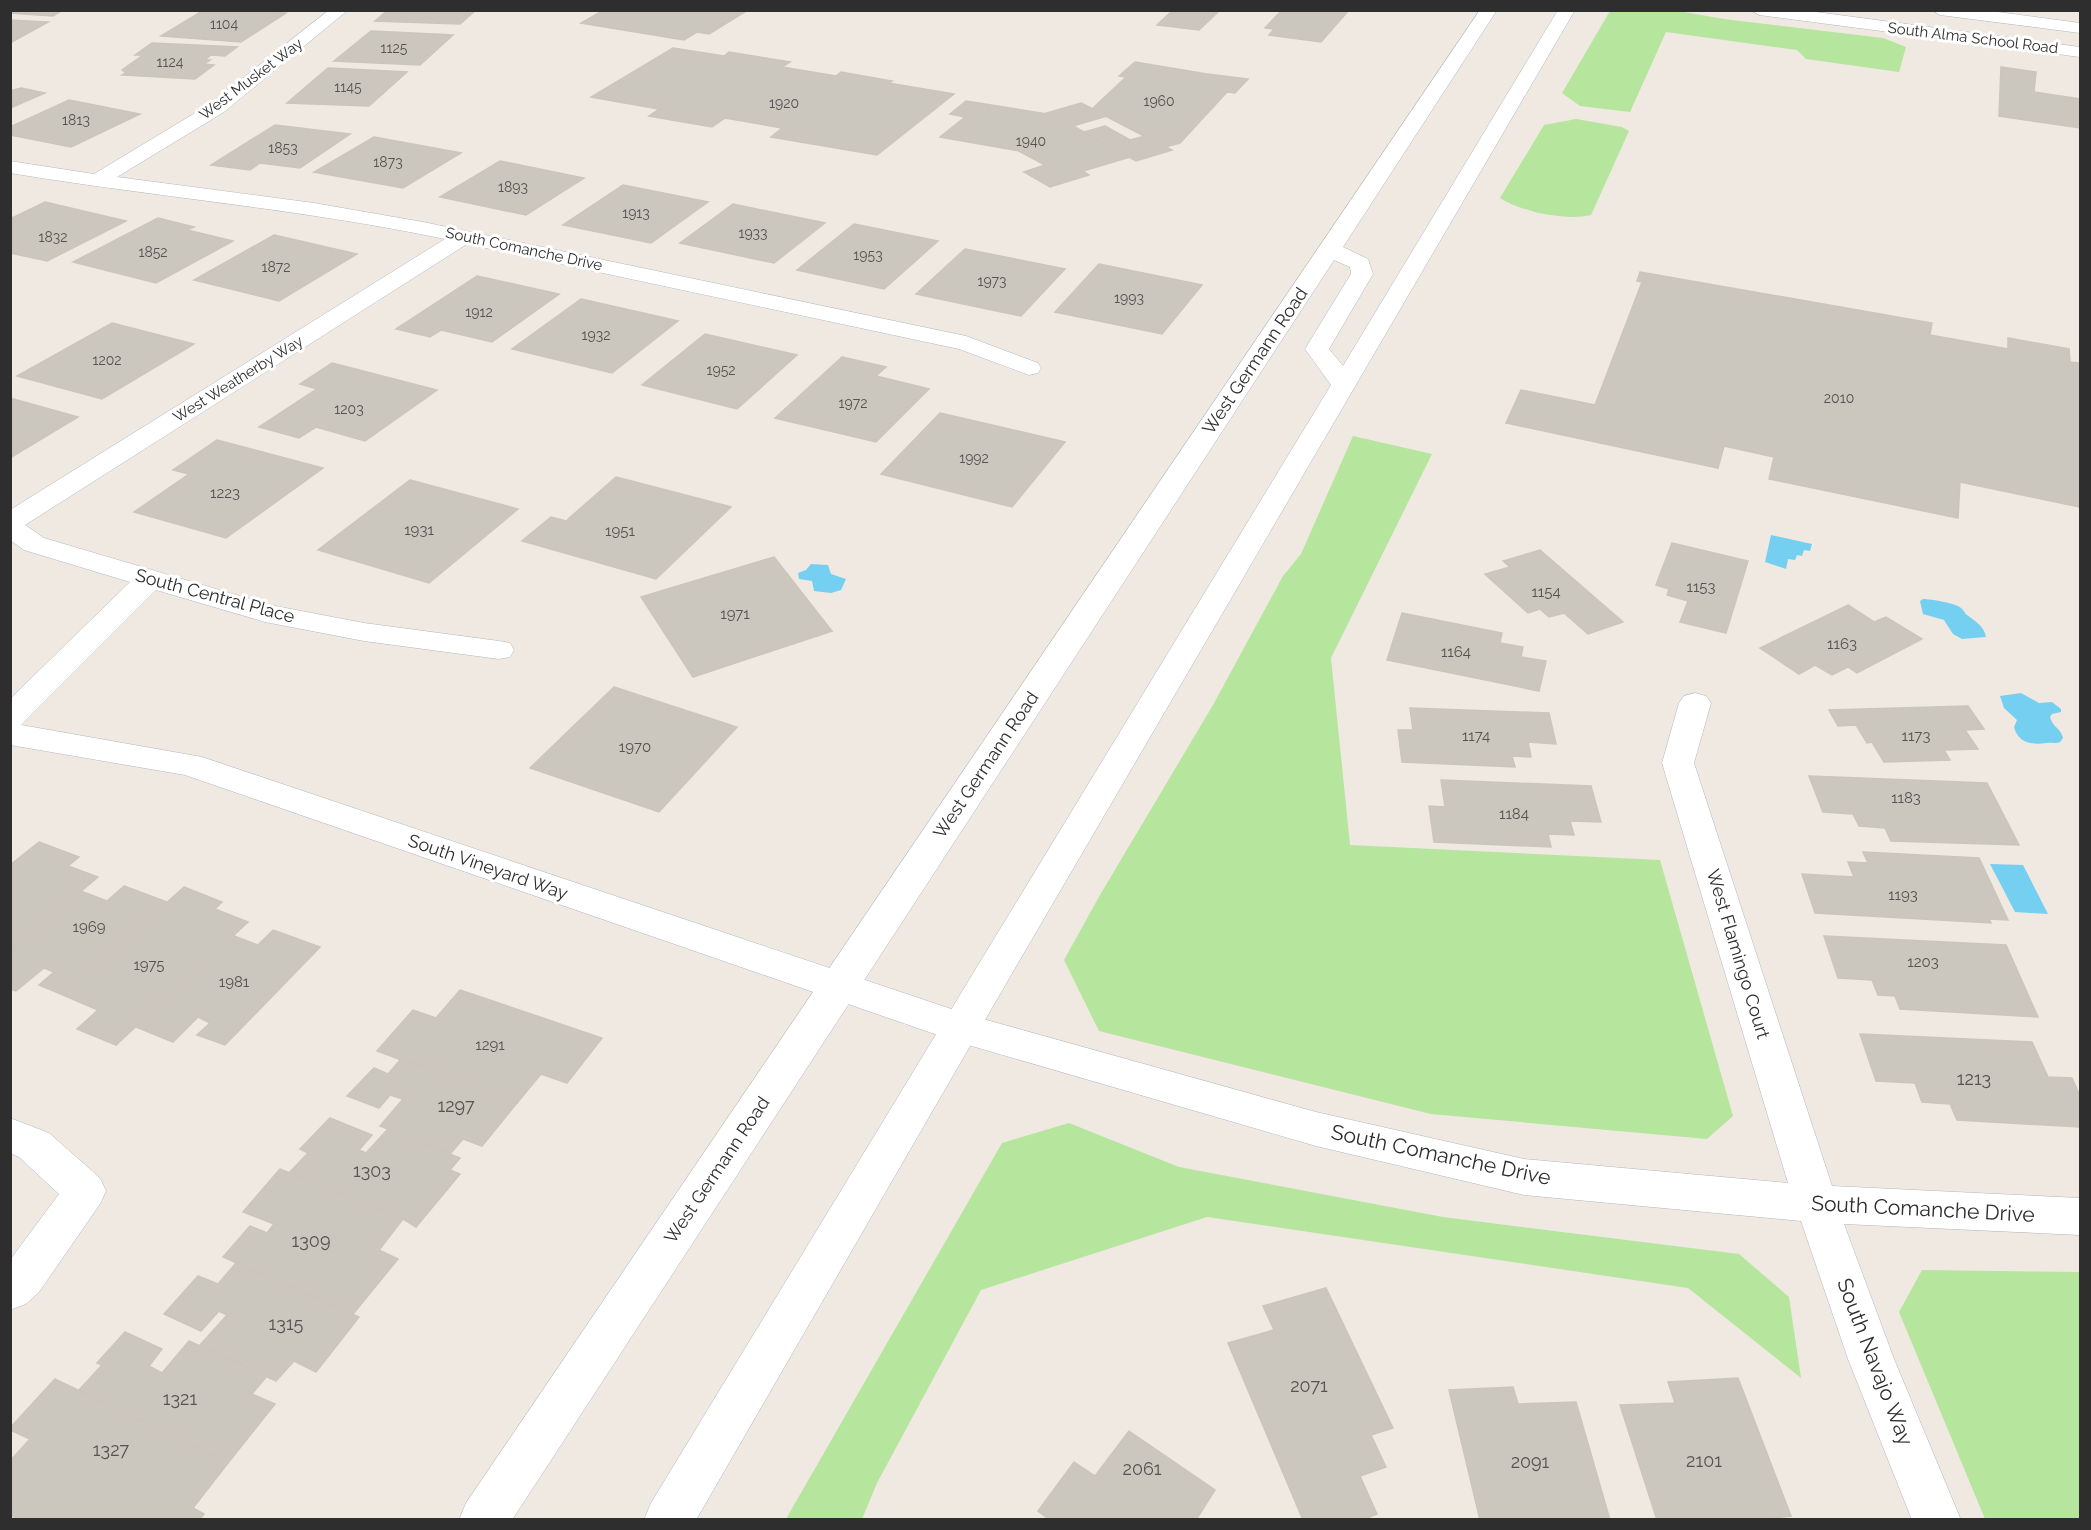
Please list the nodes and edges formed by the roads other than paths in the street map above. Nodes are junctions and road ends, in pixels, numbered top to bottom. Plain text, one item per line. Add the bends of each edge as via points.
1 (340, 10) edge
2 (1489, 10) edge
3 (1567, 10) edge
4 (1759, 10) edge
5 (1940, 10) edge
6 (2080, 28) edge
7 (2080, 52) edge
8 (10, 167) edge
9 (96, 181) junction
10 (465, 236) junction
11 (1329, 249) junction
12 (1029, 368) dead end
13 (1345, 386) junction
14 (10, 522) edge
15 (10, 527) edge
16 (150, 579) junction
17 (499, 650) dead end
18 (1695, 703) dead end
19 (10, 718) edge
20 (10, 734) edge
21 (839, 987) junction
22 (958, 1028) junction
23 (10, 1135) edge
24 (1816, 1204) junction
25 (2080, 1216) edge
26 (10, 1290) edge
27 (483, 1520) edge
28 (668, 1520) edge
29 (1937, 1520) edge

1 - 9 main road, West Musket Way via 217,108
2 - 11 main road, West Germann Road
3 - 13 main road
4 - 7 main road, South Alma School Road
5 - 6 main road, South Alma School Road
8 - 9 main road, South Comanche Drive
9 - 10 main road, South Comanche Drive via 314,209
10 - 12 main road, South Comanche Drive via 966,343
10 - 14 main road, West Weatherby Way
11 - 13 main road via 1360,264 1362,274 1317,349
11 - 21 main road, West Germann Road
13 - 22 main road
15 - 16 main road, South Central Place via 34,544
16 - 17 main road, South Central Place via 265,614
16 - 19 main road
18 - 24 main road, West Flamingo Court via 1678,763
20 - 21 main road, South Vineyard Way via 190,765
21 - 22 main road, South Vineyard Way
21 - 27 main road, West Germann Road
22 - 24 main road, South Comanche Drive via 1316,1129 1524,1177
22 - 28 main road
23 - 26 main road via 34,1145 85,1191
24 - 25 main road, South Comanche Drive
24 - 29 main road, South Navajo Way via 1871,1359

